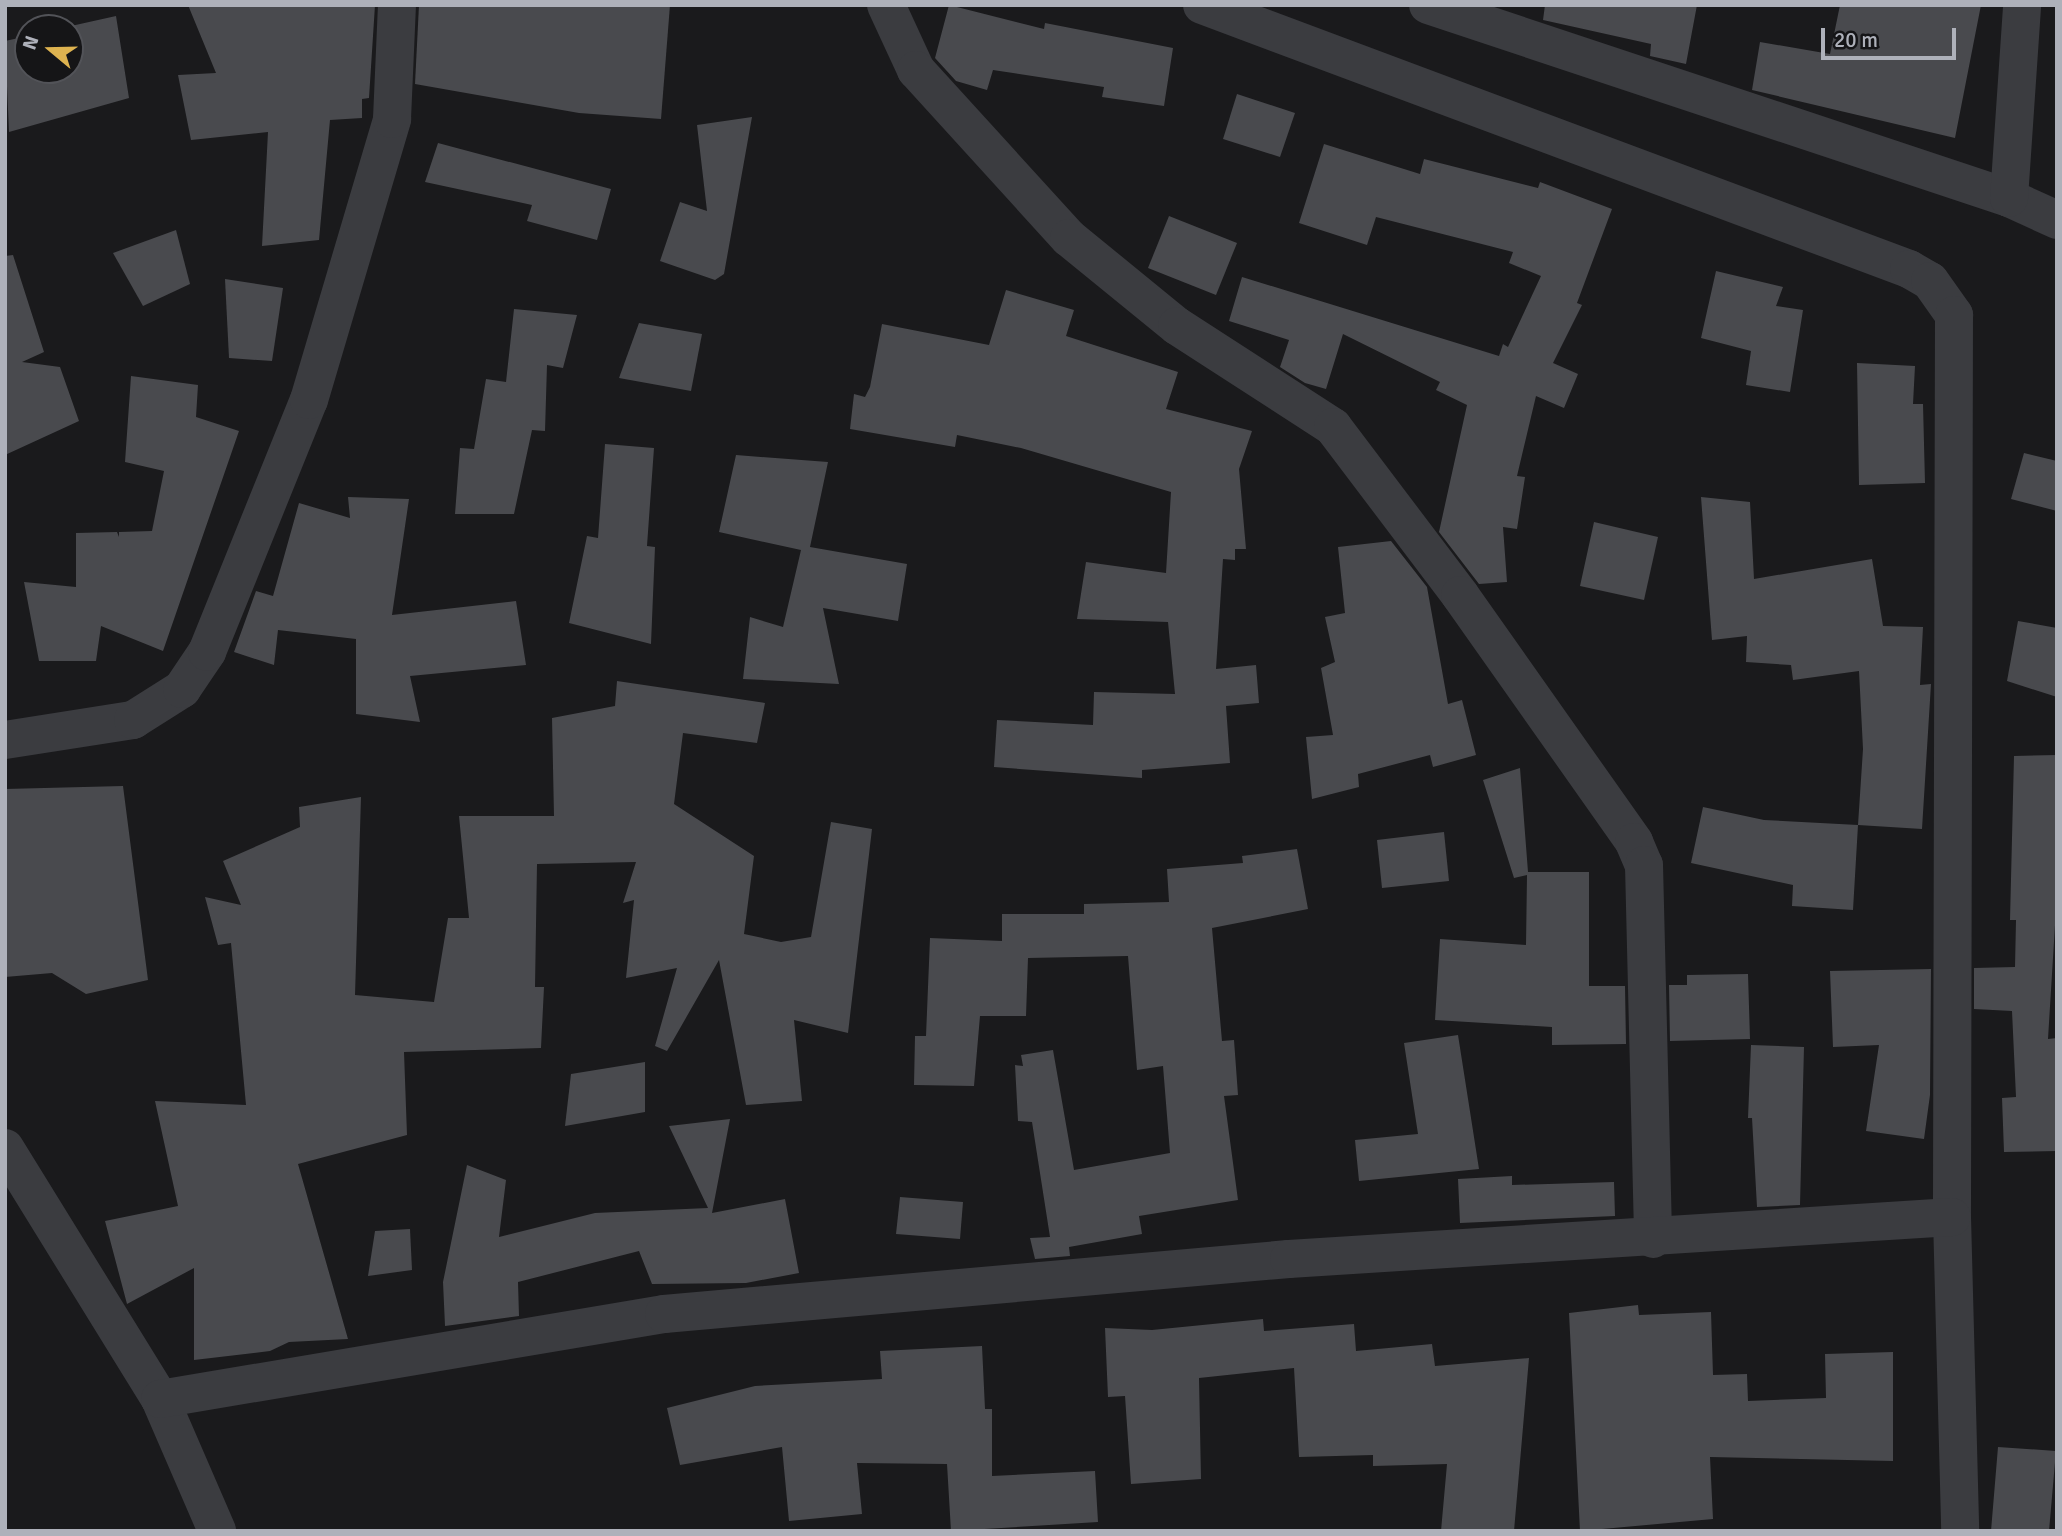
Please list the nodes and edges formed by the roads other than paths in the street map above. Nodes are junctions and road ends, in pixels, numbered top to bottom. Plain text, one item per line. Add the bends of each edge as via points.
1 (397, 5) edge
2 (886, 5) edge
3 (1202, 5) edge
4 (1428, 5) edge
5 (2022, 5) edge
6 (2009, 198) junction
7 (2057, 220) edge
8 (5, 740) edge
9 (5, 1148) edge
10 (1952, 1217) junction
11 (1653, 1239) junction
12 (160, 1399) junction
13 (216, 1531) edge
14 (1960, 1531) edge

1 - 8 street via 392,119 309,400 207,652 182,689 133,720
2 - 11 street via 916,70 1069,239 1177,326 1333,427 1460,594 1634,842 1644,866
3 - 10 street via 1909,270 1941,294 1954,315
4 - 6 street
5 - 6 street
6 - 7 street
9 - 12 street
10 - 11 street
10 - 14 street
11 - 12 street via 1289,1259 663,1314
12 - 13 street

